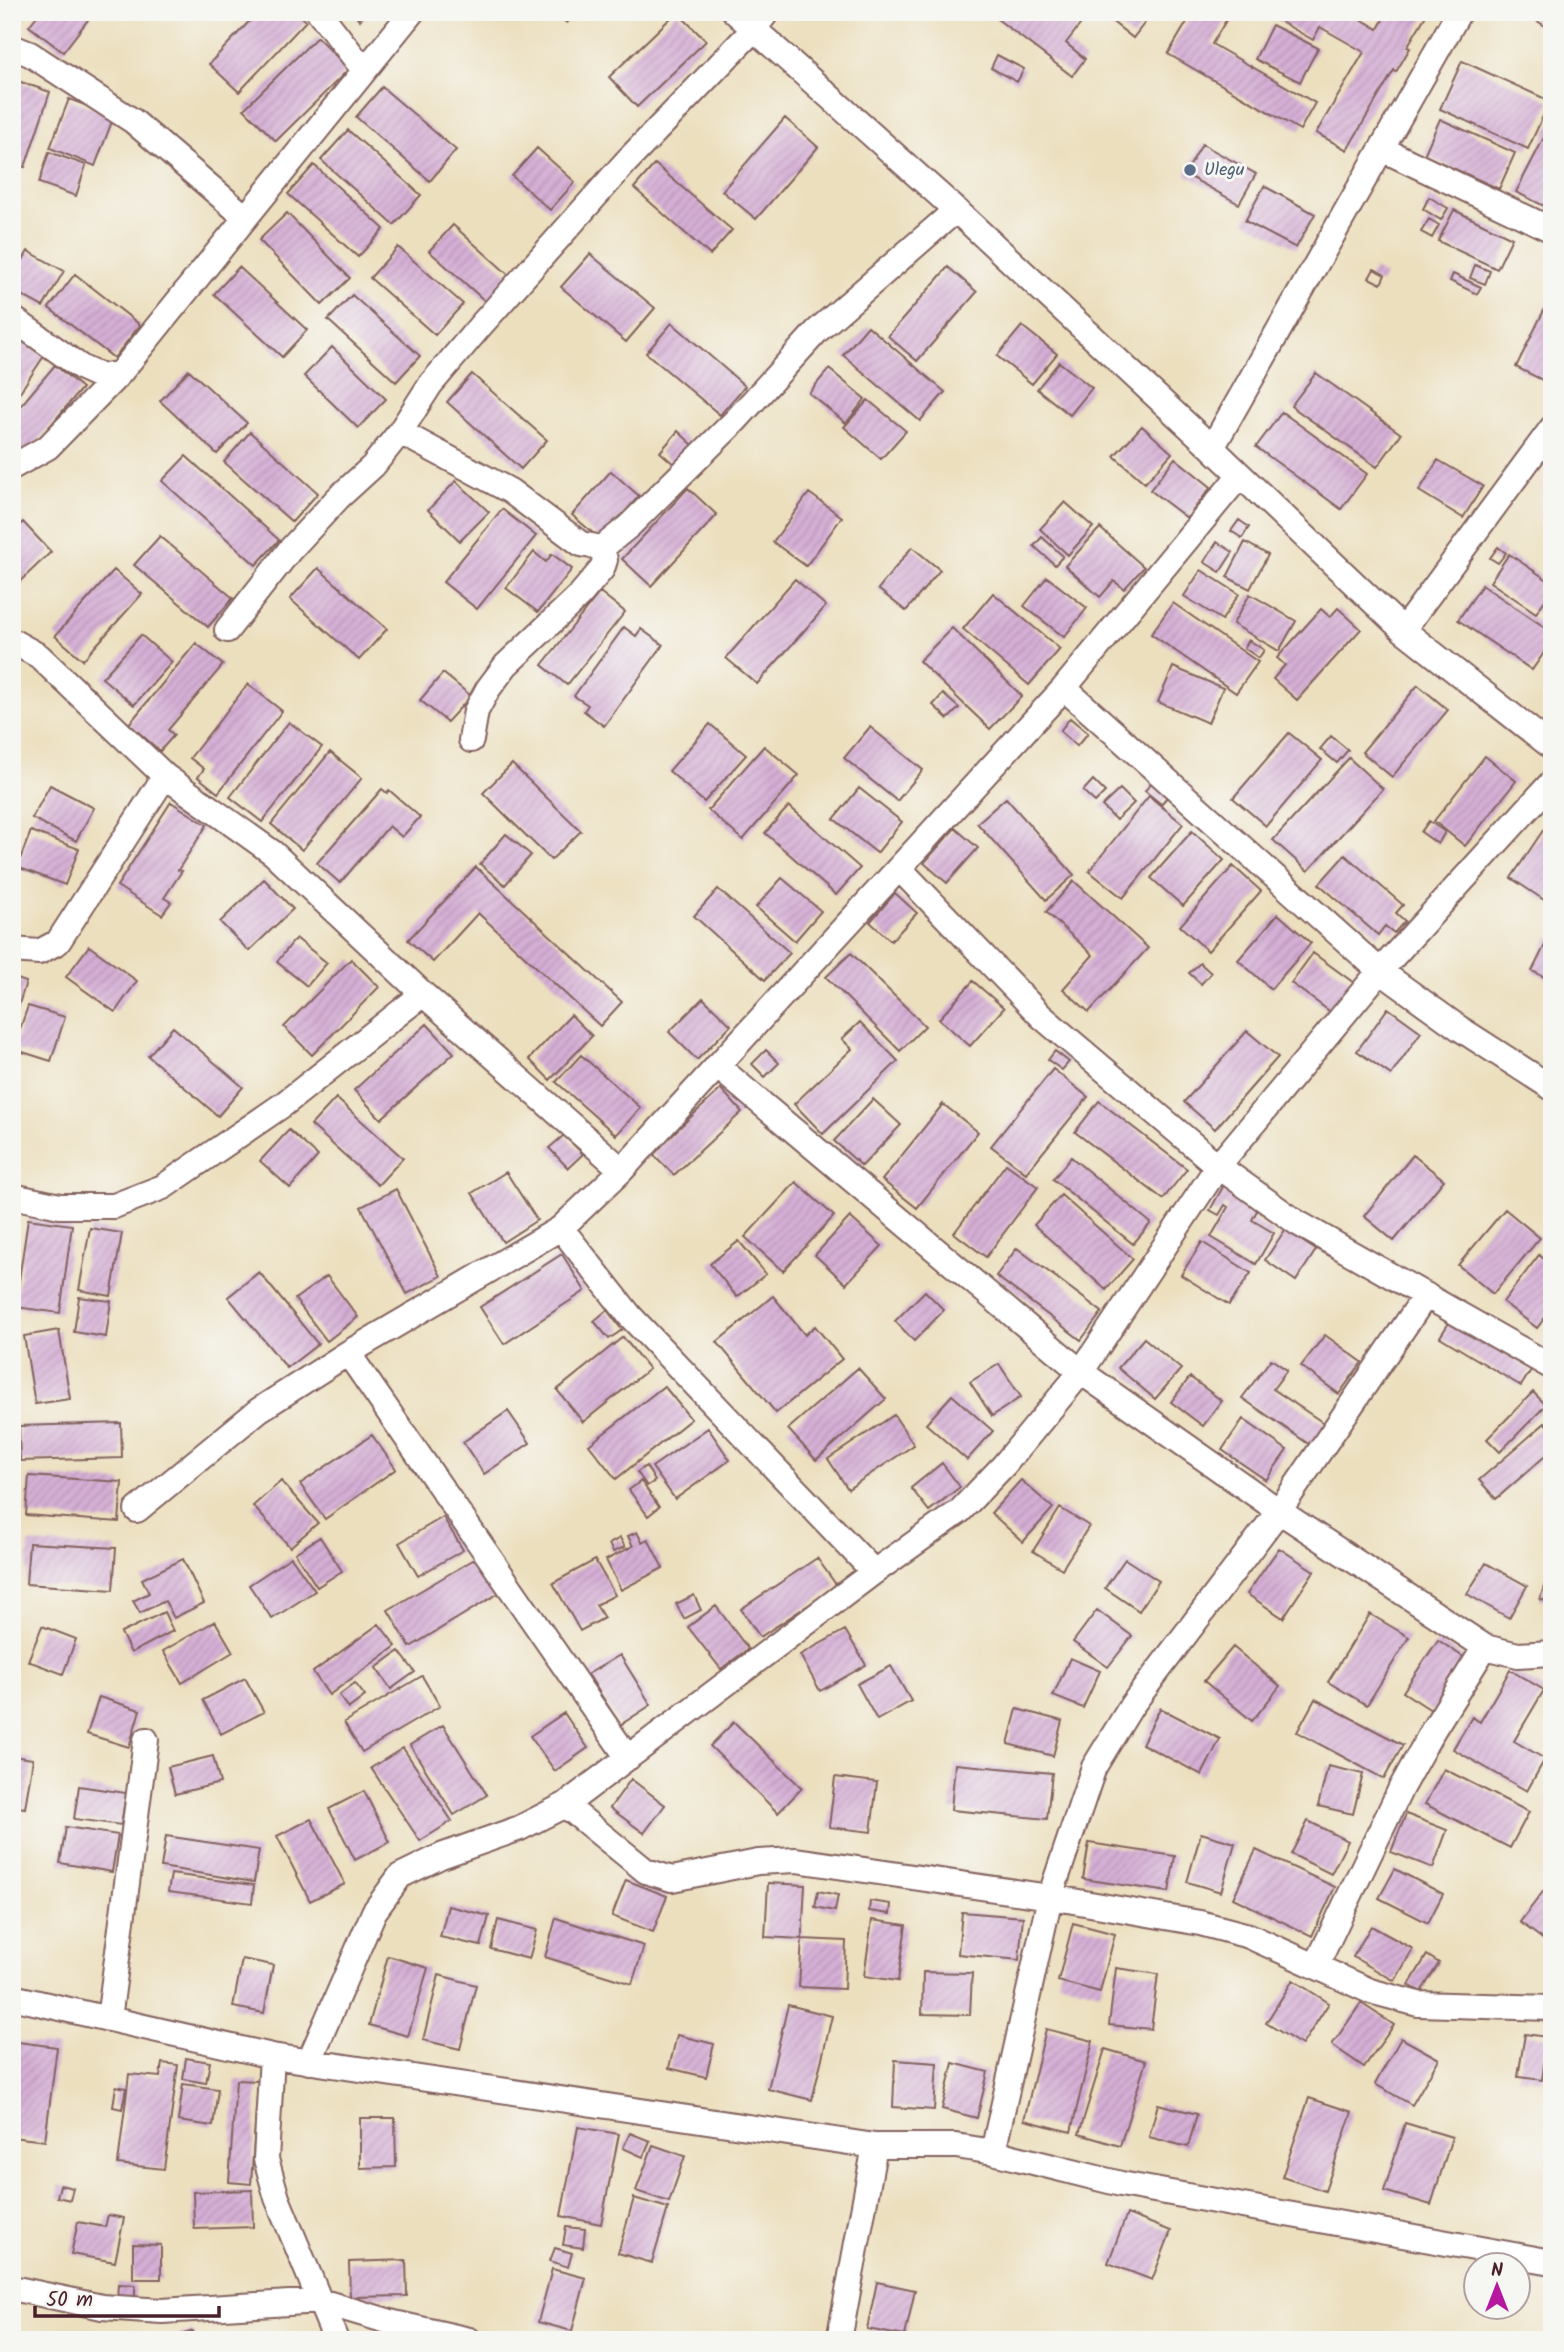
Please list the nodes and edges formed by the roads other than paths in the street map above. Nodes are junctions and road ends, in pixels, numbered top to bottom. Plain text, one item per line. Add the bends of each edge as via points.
1 (319, 12) edge
2 (412, 12) edge
3 (735, 12) edge
4 (1459, 12) edge
5 (761, 21) edge
6 (12, 47) edge
7 (364, 69) junction
8 (1382, 149) junction
9 (956, 210) junction
10 (244, 216) junction
11 (1552, 230) edge
12 (12, 318) edge
13 (120, 373) junction
14 (1552, 428) edge
15 (400, 432) junction
16 (1212, 448) junction
17 (12, 467) edge
18 (1240, 475) junction
19 (602, 548) junction
20 (227, 630) dead end
21 (1403, 630) junction
22 (12, 641) edge
23 (1064, 688) junction
24 (471, 740) dead end
25 (1552, 747) edge
26 (165, 776) junction
27 (1552, 782) edge
28 (900, 869) junction
29 (12, 950) edge
30 (1380, 971) junction
31 (423, 994) junction
32 (717, 1066) junction
33 (1552, 1088) edge
34 (1217, 1166) junction
35 (622, 1170) junction
36 (12, 1196) edge
37 (561, 1228) junction
38 (1426, 1295) junction
39 (348, 1353) junction
40 (1552, 1367) edge
41 (1081, 1372) junction
42 (138, 1510) dead end
43 (1279, 1511) junction
44 (874, 1572) junction
45 (1485, 1647) junction
46 (1552, 1653) edge
47 (146, 1740) dead end
48 (628, 1758) junction
49 (565, 1805) junction
50 (1050, 1897) junction
51 (1315, 1966) junction
52 (12, 1997) edge
53 (1552, 2008) edge
54 (109, 2019) junction
55 (272, 2056) junction
56 (309, 2062) junction
57 (874, 2146) junction
58 (993, 2151) junction
59 (1552, 2262) edge
60 (12, 2288) edge
61 (320, 2301) junction
62 (336, 2340) edge
63 (470, 2340) edge
64 (839, 2340) edge

1 - 7 street
2 - 7 street
3 - 5 street
4 - 8 street
5 - 9 street
5 - 15 street via 625,163 481,325 430,385
6 - 10 street via 133,121
7 - 10 street
8 - 11 street
8 - 16 street
9 - 16 street
9 - 19 street via 817,331 736,420
10 - 13 street
12 - 13 street via 82,368 102,377
13 - 17 street via 48,447
14 - 21 street
15 - 19 street via 510,491 581,544
15 - 20 street via 289,551
16 - 18 street
18 - 21 street
18 - 23 street
19 - 24 street via 602,569 488,689 476,711
21 - 25 street
22 - 26 street via 39,656
23 - 28 street
23 - 30 street
26 - 29 street via 58,942 39,952
26 - 31 street via 274,853
27 - 30 street
28 - 32 street
28 - 34 street via 1041,1016
30 - 33 street
30 - 34 street
31 - 35 street
31 - 36 street via 284,1104 163,1187 114,1206 60,1206
32 - 35 street
32 - 41 street
34 - 38 street via 1296,1222
34 - 41 street
35 - 37 street
37 - 39 street
37 - 44 street via 630,1316
38 - 40 street
38 - 43 street
39 - 42 street via 259,1410
39 - 48 street
41 - 43 street
41 - 44 street via 960,1511
43 - 45 street
43 - 50 street via 1132,1705 1094,1767
44 - 48 street
45 - 46 street via 1518,1655
45 - 51 street via 1401,1788
47 - 54 street
48 - 49 street
49 - 50 street via 646,1871 672,1879 758,1862 796,1860
49 - 56 street via 400,1876 374,1912
50 - 51 street via 1200,1923 1249,1936
50 - 58 street
51 - 53 street via 1370,1991 1418,2004
52 - 54 street
54 - 55 street
55 - 56 street
55 - 61 street via 266,2159 277,2198
56 - 57 street
57 - 58 street
57 - 64 street
58 - 59 street via 1121,2184
60 - 61 street via 102,2307 162,2311
61 - 62 street
61 - 63 street

